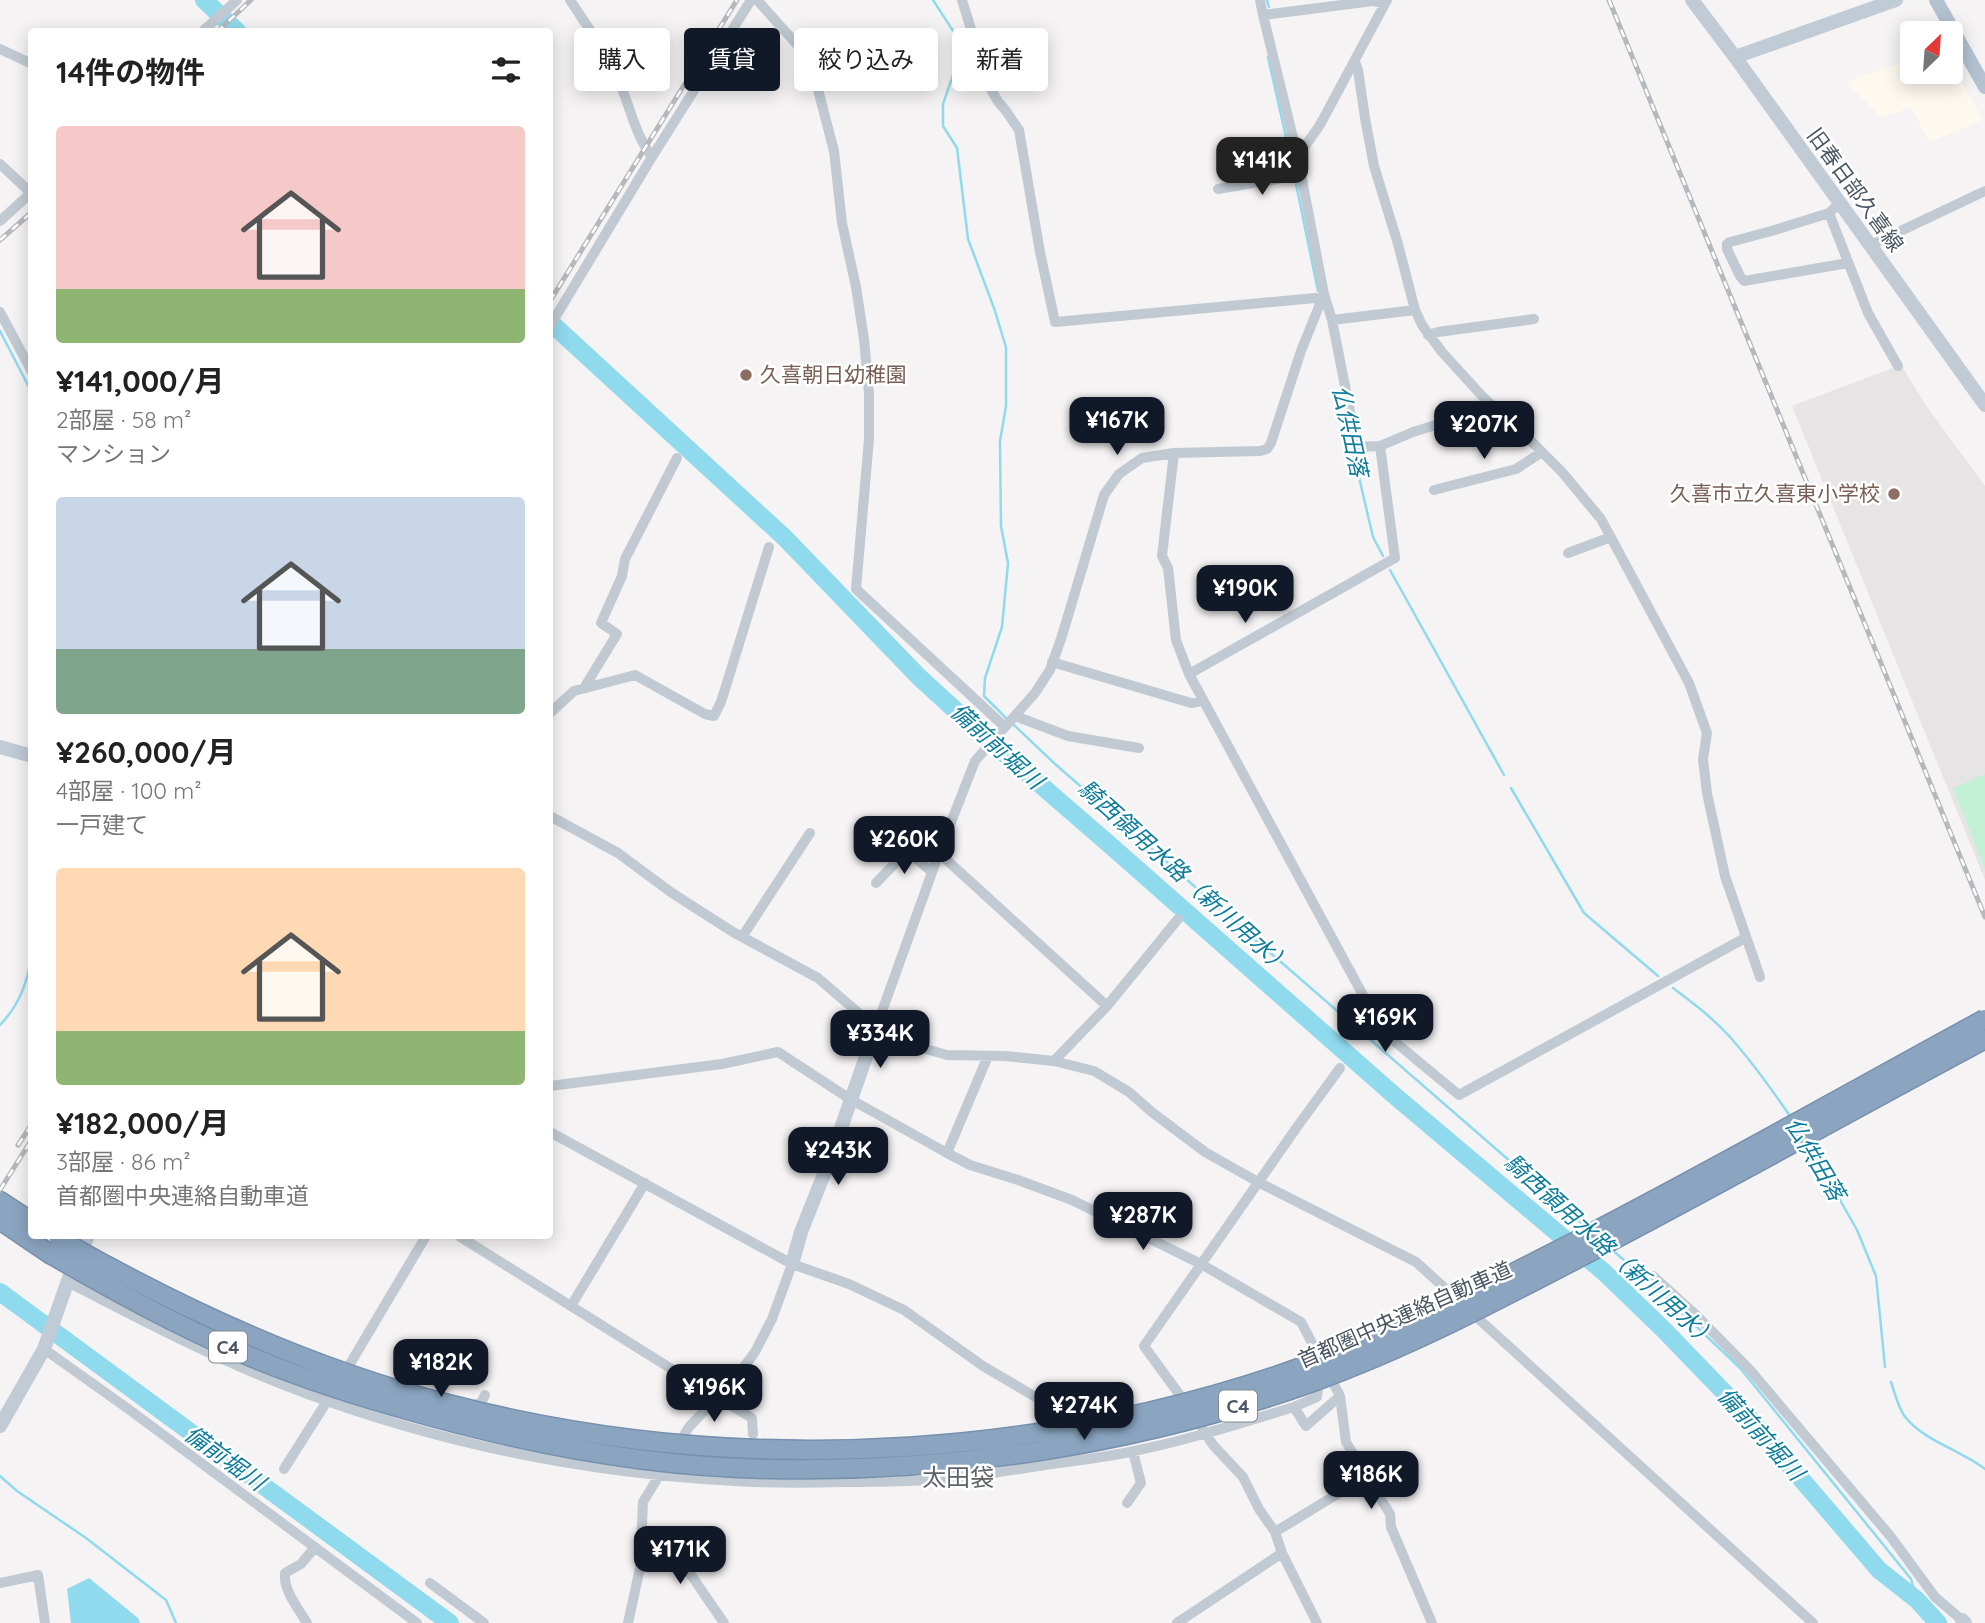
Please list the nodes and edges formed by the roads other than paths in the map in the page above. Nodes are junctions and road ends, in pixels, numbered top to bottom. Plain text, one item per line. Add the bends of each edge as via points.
1 (570, 0) edge
2 (751, 0) edge
3 (757, 0) edge
4 (962, 0) edge
5 (1260, 0) edge
6 (1692, 0) edge
7 (1896, 0) edge
8 (1936, 0) edge
9 (235, 1) edge
10 (1386, 2) edge
11 (1263, 15) junction
12 (206, 28) edge
13 (0, 49) edge
14 (1734, 57) junction
15 (28, 62) edge
16 (1355, 62) junction
17 (1985, 88) edge
18 (652, 157) junction
19 (1298, 159) junction
20 (0, 164) edge
21 (1300, 175) junction
22 (28, 189) edge
23 (1218, 189) dead end
24 (1985, 191) edge
25 (28, 195) edge
26 (1834, 209) junction
27 (0, 221) edge
28 (1869, 246) junction
29 (1847, 263) junction
30 (1322, 297) junction
31 (1415, 310) junction
32 (0, 312) edge
33 (1534, 319) dead end
34 (1332, 320) junction
35 (553, 321) edge
36 (1429, 335) junction
37 (28, 364) edge
38 (1898, 366) dead end
39 (1985, 405) edge
40 (1494, 407) junction
41 (1380, 446) junction
42 (1542, 452) junction
43 (1174, 453) junction
44 (677, 458) dead end
45 (1434, 490) dead end
46 (1611, 537) junction
47 (769, 547) dead end
48 (1568, 553) dead end
49 (1052, 662) junction
50 (1189, 674) junction
51 (584, 688) junction
52 (1203, 701) junction
53 (553, 710) edge
54 (1015, 716) junction
55 (1005, 727) junction
56 (0, 747) edge
57 (1139, 748) dead end
58 (28, 755) edge
59 (553, 818) edge
60 (810, 833) dead end
61 (939, 853) junction
62 (932, 872) junction
63 (876, 883) dead end
64 (1178, 919) dead end
65 (742, 936) junction
66 (1745, 938) junction
67 (1760, 977) dead end
68 (1107, 1006) junction
69 (1985, 1019) edge
70 (876, 1028) junction
71 (1985, 1039) edge
72 (988, 1056) junction
73 (1054, 1061) junction
74 (1340, 1068) dead end
75 (553, 1086) edge
76 (850, 1099) junction
77 (553, 1134) edge
78 (947, 1153) junction
79 (1258, 1182) junction
80 (645, 1183) junction
81 (0, 1201) edge
82 (28, 1219) edge
83 (0, 1220) edge
84 (58, 1239) edge
85 (87, 1239) edge
86 (424, 1239) edge
87 (464, 1239) edge
88 (792, 1264) junction
89 (1201, 1264) junction
90 (1653, 1276) dead end
91 (68, 1282) junction
92 (571, 1306) junction
93 (44, 1348) junction
94 (1328, 1374) junction
95 (485, 1395) dead end
96 (1340, 1396) junction
97 (718, 1398) junction
98 (327, 1401) junction
99 (1294, 1407) junction
100 (1077, 1413) dead end
101 (1051, 1417) dead end
102 (0, 1426) edge
103 (753, 1434) dead end
104 (1206, 1434) junction
105 (442, 1436) junction
106 (812, 1437) dead end
107 (1129, 1452) junction
108 (284, 1469) dead end
109 (658, 1475) junction
110 (1367, 1476) junction
111 (813, 1482) junction
112 (1127, 1503) dead end
113 (1275, 1532) junction
114 (642, 1538) junction
115 (314, 1547) junction
116 (1282, 1553) junction
117 (0, 1583) edge
118 (430, 1583) dead end
119 (1964, 1622) edge
120 (45, 1623) edge
121 (307, 1623) edge
122 (417, 1623) edge
123 (484, 1623) edge
124 (628, 1623) edge
125 (724, 1623) edge
126 (1177, 1623) edge
127 (1317, 1623) edge
128 (1432, 1623) edge
129 (1813, 1623) edge

1 - 18 street via 619,81 641,141
2 - 18 street
3 - 55 street via 810,60 834,150 869,393 856,589
4 - 30 street via 988,84 1019,130 1055,322
5 - 11 street
6 - 14 street, 旧春日部久喜線
7 - 14 street
8 - 17 main road
9 - 12 street
10 - 11 street
10 - 16 street
11 - 19 street
13 - 15 street
14 - 26 street, 旧春日部久喜線
16 - 19 street
16 - 31 street via 1374,166
18 - 35 street
19 - 21 street
20 - 22 street
21 - 23 street
21 - 30 street
24 - 28 street
25 - 27 street
26 - 28 street, 旧春日部久喜線
26 - 29 street
26 - 29 street via 1730,242 1727,249 1744,281
28 - 39 street, 旧春日部久喜線
29 - 38 street
30 - 34 street
30 - 43 street via 1267,449
31 - 34 street
31 - 36 street
32 - 37 street
33 - 36 street
34 - 41 street via 1357,447
36 - 40 street
40 - 41 street
40 - 42 street
41 - 50 street via 1395,558
42 - 45 street via 1516,469
42 - 46 street via 1601,519
43 - 49 street via 1142,458 1119,474 1104,495
43 - 50 street via 1163,556 1176,640
44 - 51 street via 625,559 601,622 617,634
46 - 48 street
46 - 66 street via 1689,683 1707,733 1703,759 1707,793 1725,876
47 - 51 street via 714,716 635,674
49 - 52 street via 1191,704
49 - 54 street
50 - 52 street
51 - 53 street
52 - 66 street via 1383,1032 1459,1095
54 - 55 street
54 - 57 street via 1068,736
55 - 61 street via 975,761
56 - 58 street
59 - 65 street via 618,853
60 - 65 street
61 - 62 street
61 - 68 street
62 - 63 street via 907,850
62 - 70 street
64 - 68 street
65 - 70 street via 818,978
66 - 67 street
68 - 73 street
69 - 84 highway, 首都圏中央連絡自動車道 / C4, bridge via 1669,1193 1476,1292 1359,1345 1173,1406 1047,1432 960,1443 766,1449 594,1433 511,1419 366,1379 247,1335
70 - 72 street via 901,1042 947,1055
70 - 76 street
71 - 83 highway, 首都圏中央連絡自動車道 / C4, bridge via 1490,1304 1365,1362 1262,1399 1179,1422 1051,1449 957,1462 767,1469 688,1464 593,1452 453,1423 344,1391 244,1354 143,1306
72 - 73 street
72 - 78 street
73 - 79 street via 1094,1071 1129,1092 1205,1152
74 - 79 street
75 - 76 street via 722,1064 778,1052
76 - 78 street
76 - 88 street
77 - 80 street
78 - 89 street via 1072,1200
79 - 89 street
79 - 129 street via 1416,1262
80 - 88 street
80 - 92 street
81 - 82 highway
85 - 91 street
86 - 98 street
87 - 92 street
88 - 97 street via 755,1352
88 - 101 street via 904,1310 1044,1402
89 - 94 street via 1301,1322
89 - 104 street via 1144,1346
90 - 119 street via 1750,1370 1891,1536 1935,1597
91 - 93 street
91 - 98 street via 185,1342
92 - 97 street
93 - 102 street
93 - 115 street
94 - 96 street
94 - 99 street via 1317,1397
95 - 105 street via 481,1403 451,1411
96 - 99 street via 1306,1426
96 - 110 street via 1346,1442
97 - 103 street via 751,1418
97 - 109 street via 689,1427
98 - 105 street
98 - 108 street
99 - 104 street
100 - 107 street via 1085,1426 1111,1437
104 - 107 street
104 - 113 street via 1243,1477
105 - 109 street via 561,1462
106 - 111 street
107 - 111 street via 947,1479
107 - 112 street via 1140,1483
109 - 111 street
109 - 114 street via 643,1503
110 - 113 street
110 - 128 street via 1390,1514 1391,1527
113 - 116 street
114 - 124 street
114 - 125 street via 687,1569
115 - 121 street via 284,1578
115 - 122 street
116 - 126 street
116 - 127 street
117 - 120 street via 38,1576
118 - 123 street

